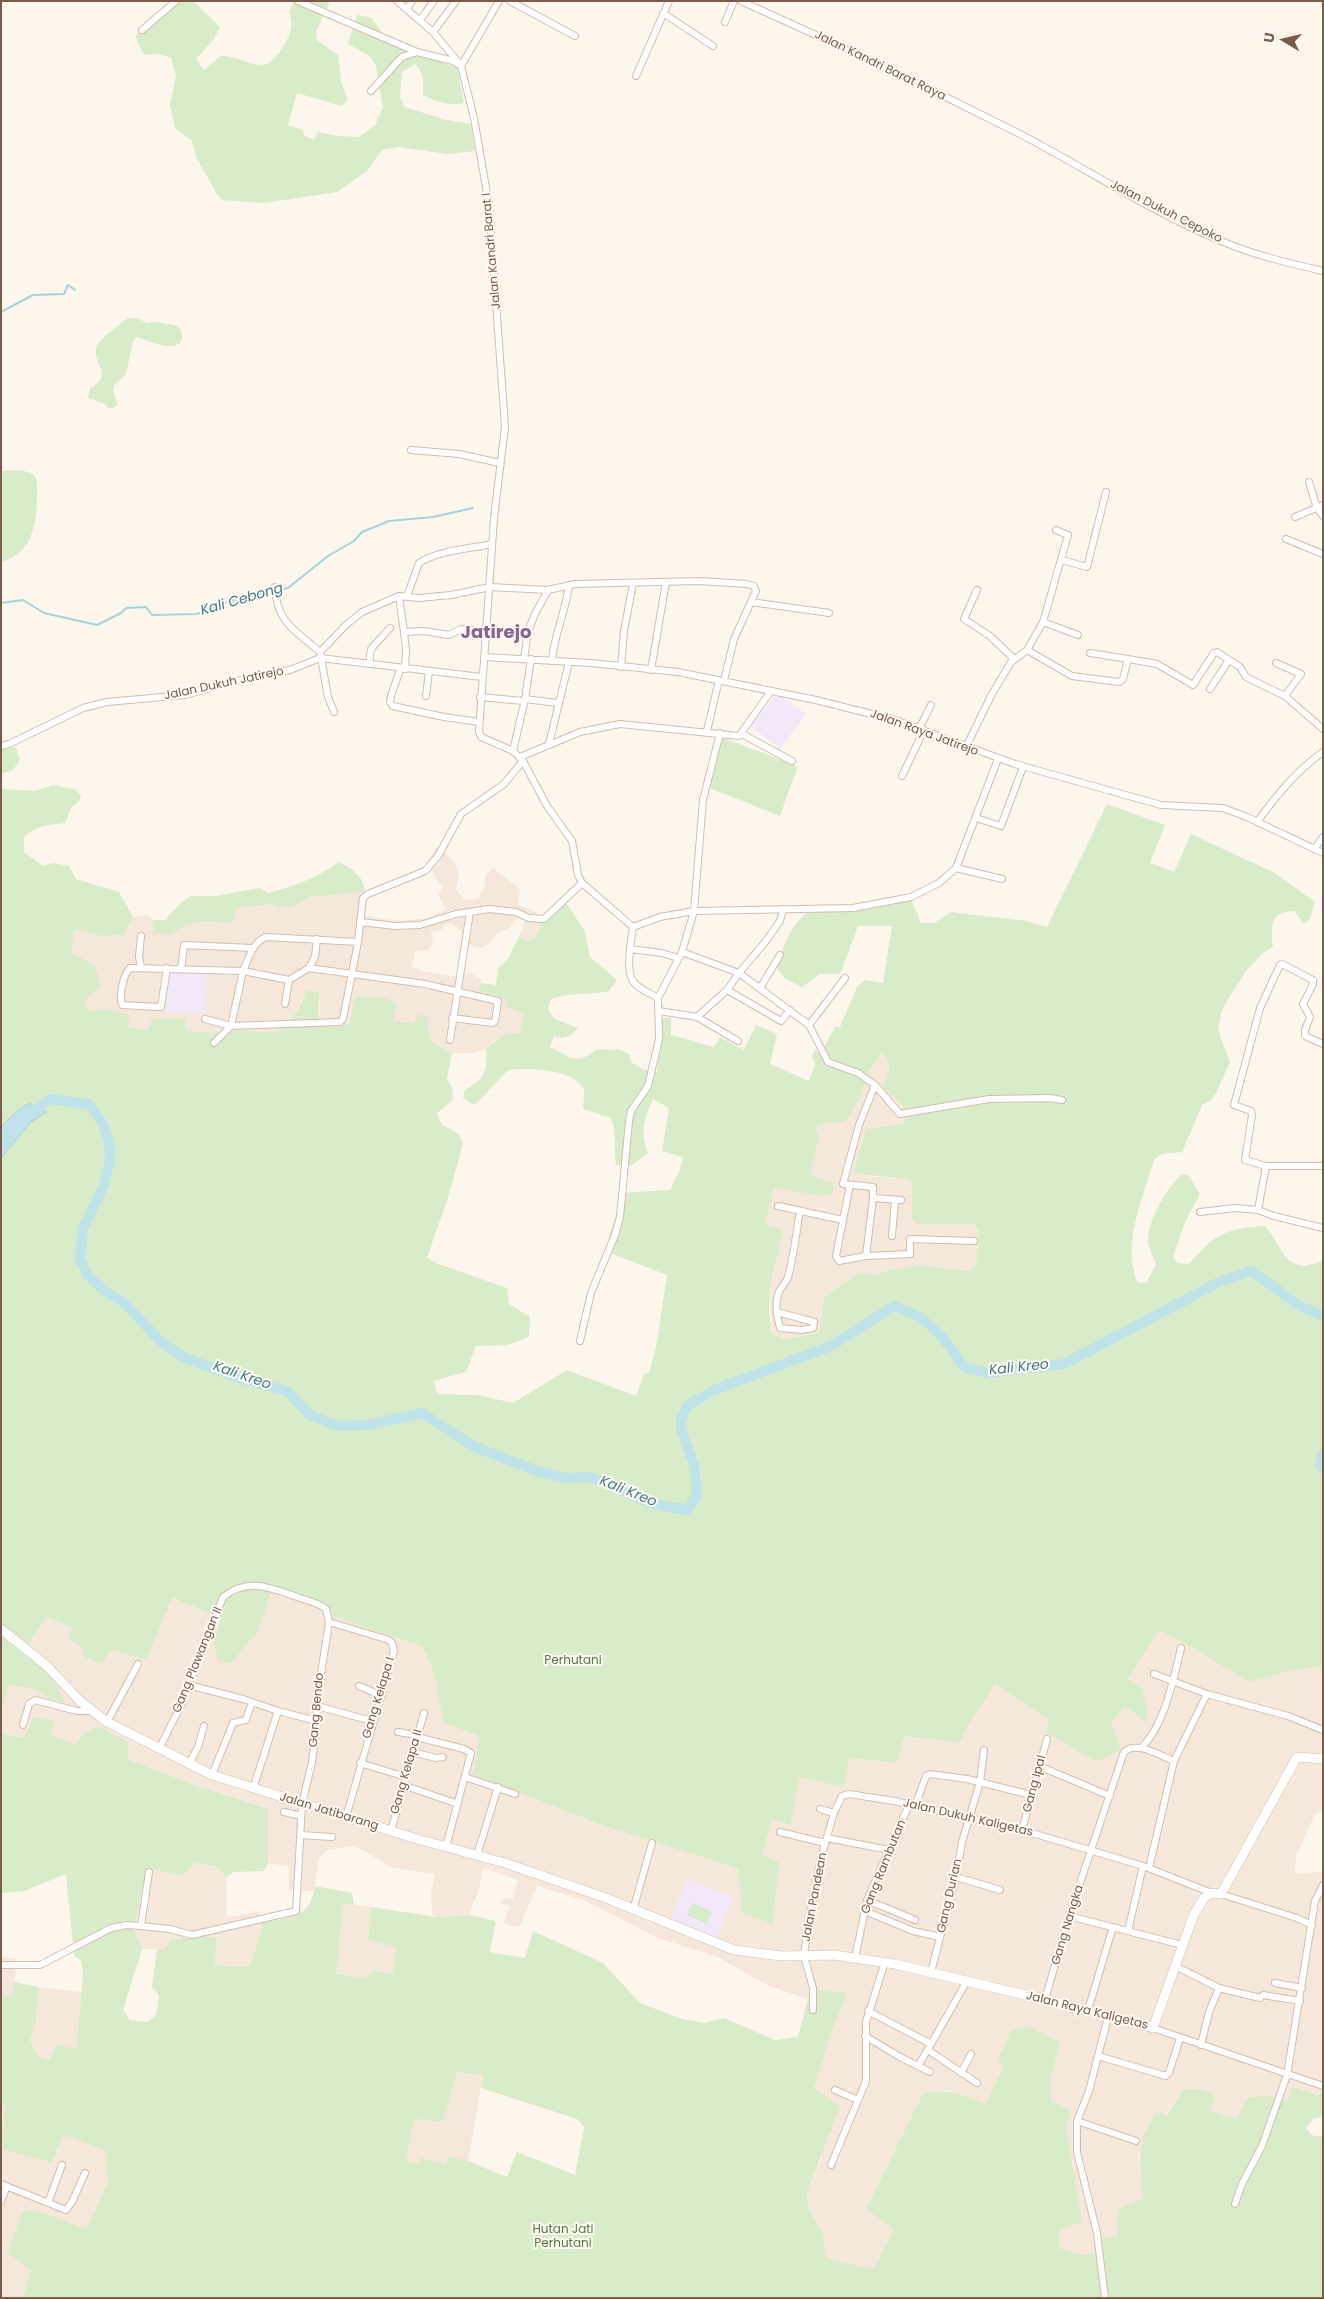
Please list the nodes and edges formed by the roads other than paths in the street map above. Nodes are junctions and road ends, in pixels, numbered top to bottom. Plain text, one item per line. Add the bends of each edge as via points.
1 (176, 1) edge
2 (298, 1) edge
3 (397, 1) edge
4 (412, 1) edge
5 (434, 1) edge
6 (456, 1) edge
7 (499, 1) edge
8 (510, 1) edge
9 (669, 1) edge
10 (734, 1) edge
11 (742, 1) edge
12 (407, 9) junction
13 (663, 14) junction
14 (420, 20) junction
15 (725, 22) dead end
16 (142, 30) dead end
17 (434, 32) junction
18 (575, 36) dead end
19 (713, 46) dead end
20 (417, 52) junction
21 (461, 66) junction
22 (636, 76) dead end
23 (371, 91) dead end
24 (1018, 133) joint
25 (1323, 271) edge
26 (411, 450) dead end
27 (500, 463) junction
28 (1309, 482) dead end
29 (1106, 492) dead end
30 (1320, 506) edge
31 (1323, 516) edge
32 (1295, 517) dead end
33 (1056, 530) dead end
34 (1286, 539) dead end
35 (492, 544) junction
36 (1323, 554) edge
37 (1062, 560) junction
38 (666, 582) junction
39 (633, 584) junction
40 (569, 585) junction
41 (490, 587) junction
42 (275, 590) dead end
43 (548, 590) junction
44 (977, 590) dead end
45 (398, 596) junction
46 (407, 596) junction
47 (751, 602) junction
48 (829, 613) dead end
49 (1043, 622) junction
50 (390, 628) dead end
51 (486, 631) junction
52 (404, 632) junction
53 (1078, 635) dead end
54 (1027, 650) junction
55 (1090, 653) dead end
56 (320, 655) junction
57 (484, 657) junction
58 (1014, 658) junction
59 (527, 659) junction
60 (1128, 659) junction
61 (1230, 660) junction
62 (552, 661) junction
63 (569, 662) junction
64 (1276, 663) dead end
65 (369, 664) junction
66 (621, 667) junction
67 (402, 669) junction
68 (651, 670) junction
69 (430, 671) junction
70 (482, 677) junction
71 (722, 680) junction
72 (1210, 689) dead end
73 (771, 692) junction
74 (426, 696) dead end
75 (1285, 696) junction
76 (480, 697) junction
77 (524, 700) junction
78 (558, 703) junction
79 (931, 705) dead end
80 (334, 712) dead end
81 (479, 722) junction
82 (922, 729) junction
83 (1323, 729) edge
84 (707, 731) junction
85 (720, 733) junction
86 (742, 734) junction
87 (549, 744) junction
88 (1, 746) edge
89 (966, 747) junction
90 (513, 751) junction
91 (1323, 752) edge
92 (521, 759) junction
93 (998, 759) junction
94 (792, 761) dead end
95 (1024, 767) junction
96 (902, 776) dead end
97 (976, 818) junction
98 (1257, 822) junction
99 (1323, 837) edge
100 (1314, 848) junction
101 (1323, 853) edge
102 (956, 868) junction
103 (1002, 878) dead end
104 (582, 883) junction
105 (783, 909) junction
106 (694, 911) junction
107 (470, 912) junction
108 (361, 922) junction
109 (633, 927) junction
110 (141, 936) dead end
111 (317, 939) junction
112 (358, 942) junction
113 (253, 948) junction
114 (630, 949) junction
115 (780, 954) dead end
116 (680, 955) junction
117 (141, 967) junction
118 (167, 968) junction
119 (308, 968) junction
120 (181, 969) junction
121 (243, 971) junction
122 (353, 973) junction
123 (739, 973) junction
124 (845, 978) dead end
125 (289, 980) junction
126 (760, 988) junction
127 (727, 990) junction
128 (458, 992) junction
129 (658, 998) junction
130 (285, 1004) dead end
131 (790, 1010) junction
132 (659, 1011) junction
133 (697, 1017) junction
134 (452, 1018) junction
135 (205, 1019) dead end
136 (809, 1025) junction
137 (231, 1026) junction
138 (450, 1040) dead end
139 (738, 1041) dead end
140 (214, 1043) dead end
141 (1323, 1044) edge
142 (875, 1086) junction
143 (1062, 1100) dead end
144 (1266, 1166) junction
145 (1323, 1166) edge
146 (850, 1185) junction
147 (873, 1198) junction
148 (778, 1206) dead end
149 (1258, 1210) junction
150 (800, 1211) junction
151 (1200, 1212) dead end
152 (843, 1220) junction
153 (1323, 1228) edge
154 (892, 1236) dead end
155 (974, 1241) dead end
156 (866, 1256) junction
157 (777, 1312) junction
158 (580, 1341) dead end
159 (329, 1620) junction
160 (1, 1629) edge
161 (1181, 1648) dead end
162 (138, 1664) dead end
163 (1154, 1674) dead end
164 (1174, 1682) junction
165 (188, 1685) junction
166 (359, 1686) dead end
167 (1207, 1694) junction
168 (380, 1695) junction
169 (252, 1702) junction
170 (317, 1706) junction
171 (92, 1711) junction
172 (278, 1711) junction
173 (424, 1713) dead end
174 (372, 1720) junction
175 (317, 1721) junction
176 (107, 1722) junction
177 (23, 1724) dead end
178 (204, 1726) dead end
179 (1323, 1730) edge
180 (398, 1732) dead end
181 (417, 1736) junction
182 (1047, 1738) dead end
183 (1141, 1748) junction
184 (159, 1749) junction
185 (984, 1750) dead end
186 (413, 1752) junction
187 (443, 1757) dead end
188 (1323, 1759) edge
189 (1174, 1761) junction
190 (360, 1763) junction
191 (189, 1764) junction
192 (1039, 1766) junction
193 (212, 1775) junction
194 (465, 1776) junction
195 (406, 1777) junction
196 (980, 1782) junction
197 (403, 1785) junction
198 (498, 1787) junction
199 (253, 1789) junction
200 (515, 1794) dead end
201 (1031, 1795) junction
202 (842, 1796) joint
203 (1110, 1796) junction
204 (302, 1804) junction
205 (458, 1804) junction
206 (912, 1805) junction
207 (820, 1810) dead end
208 (284, 1812) dead end
209 (834, 1813) junction
210 (301, 1816) junction
211 (346, 1817) junction
212 (968, 1819) junction
213 (391, 1830) junction
214 (1022, 1830) junction
215 (780, 1832) dead end
216 (300, 1835) junction
217 (332, 1837) dead end
218 (826, 1841) junction
219 (652, 1843) dead end
220 (446, 1847) junction
221 (888, 1850) junction
222 (1092, 1851) junction
223 (477, 1855) junction
224 (1146, 1867) junction
225 (149, 1872) dead end
226 (956, 1877) junction
227 (1323, 1885) edge
228 (1000, 1890) dead end
229 (1216, 1893) junction
230 (868, 1900) junction
231 (633, 1910) junction
232 (865, 1911) junction
233 (1069, 1916) junction
234 (915, 1920) dead end
235 (1312, 1925) junction
236 (141, 1926) junction
237 (1113, 1927) junction
238 (1128, 1931) junction
239 (689, 1933) joint
240 (940, 1937) junction
241 (1182, 1945) junction
242 (804, 1956) junction
243 (855, 1958) junction
244 (885, 1962) junction
245 (1, 1965) edge
246 (1175, 1966) junction
247 (931, 1972) junction
248 (967, 1980) junction
249 (1274, 1983) dead end
250 (1219, 1988) junction
251 (1302, 1988) junction
252 (1046, 2000) junction
253 (1300, 2001) junction
254 (813, 2010) dead end
255 (1088, 2010) junction
256 (868, 2011) junction
257 (1108, 2016) junction
258 (1154, 2028) junction
259 (865, 2036) junction
260 (1180, 2038) junction
261 (1201, 2044) junction
262 (930, 2047) junction
263 (971, 2054) dead end
264 (1098, 2056) junction
265 (918, 2066) junction
266 (930, 2072) dead end
267 (961, 2073) junction
268 (1287, 2075) junction
269 (977, 2083) dead end
270 (1323, 2086) edge
271 (835, 2090) dead end
272 (858, 2100) junction
273 (1077, 2121) junction
274 (1136, 2141) dead end
275 (62, 2164) dead end
276 (831, 2166) dead end
277 (85, 2173) dead end
278 (4, 2185) edge
279 (1, 2201) edge
280 (48, 2203) junction
281 (1235, 2204) dead end
282 (1105, 2298) edge

1 - 16 street
2 - 20 street
3 - 12 street
4 - 12 street
5 - 14 street
6 - 17 street
7 - 21 street
8 - 18 street
9 - 13 street
10 - 15 street
11 - 24 street, Jalan Kandri Barat Raya
12 - 14 street
13 - 19 street
13 - 22 street
14 - 17 street
17 - 21 street
20 - 21 street via 454,61
20 - 23 street via 402,57
21 - 27 street, Jalan Kandri Barat I via 489,204 505,427
24 - 25 street, Jalan Dukuh Cepoko via 1221,241 1253,254
26 - 27 street via 459,454
27 - 35 street, Jalan Kandri Barat I
28 - 30 street
29 - 37 street via 1087,567
30 - 31 street
30 - 32 street
33 - 37 street via 1068,536
34 - 36 street
35 - 41 street
35 - 46 street via 423,560
37 - 49 street
38 - 39 street, Jalan Dukuh Jatirejo
38 - 47 street, Jalan Dukuh Jatirejo via 747,584 754,586 756,592
38 - 68 street
39 - 40 street, Jalan Dukuh Jatirejo
39 - 66 street
40 - 43 street, Jalan Dukuh Jatirejo
40 - 62 street
41 - 43 street, Jalan Dukuh Jatirejo
41 - 46 street, Jalan Dukuh Jatirejo via 419,598
41 - 51 street
42 - 56 street via 281,616 287,625
43 - 59 street via 528,631
44 - 58 street via 964,619 1001,644
45 - 46 street, Jalan Dukuh Jatirejo
45 - 52 street
45 - 56 street, Jalan Dukuh Jatirejo via 362,612
47 - 48 street
47 - 71 street via 734,639
49 - 53 street
49 - 54 street
50 - 65 street via 371,649
51 - 52 street via 461,629 449,635
51 - 57 street
52 - 67 street via 406,650
54 - 58 street
54 - 60 street via 1072,676 1118,682 1123,679
55 - 60 street
56 - 65 street, Jalan Dukuh Jatirejo
56 - 80 street
56 - 88 street, Jalan Dukuh Jatirejo via 290,670 184,695 107,702 83,708
57 - 59 street, Jalan Raya Jatirejo
57 - 70 street
58 - 89 street
59 - 62 street, Jalan Raya Jatirejo
59 - 77 street
60 - 61 street via 1157,664 1192,685 1215,652
61 - 72 street
61 - 75 street via 1246,677
62 - 63 street, Jalan Raya Jatirejo
63 - 66 street, Jalan Raya Jatirejo
63 - 78 street
64 - 75 street via 1302,675
65 - 67 street, Jalan Dukuh Jatirejo
66 - 68 street, Jalan Raya Jatirejo
67 - 69 street, Jalan Dukuh Jatirejo
67 - 81 street via 390,698 393,706
68 - 71 street, Jalan Raya Jatirejo
69 - 70 street, Jalan Dukuh Jatirejo
69 - 74 street
70 - 76 street
71 - 73 street, Jalan Raya Jatirejo
71 - 84 street
73 - 82 street, Jalan Raya Jatirejo via 858,710
73 - 86 street
75 - 83 street
76 - 77 street
76 - 81 street
77 - 78 street
77 - 90 street
78 - 87 street
79 - 82 street
81 - 90 street via 481,737
82 - 89 street, Jalan Raya Jatirejo
82 - 96 street
84 - 85 street
84 - 87 street via 620,724 580,732
85 - 86 street
85 - 106 street via 703,800
86 - 94 street
87 - 92 street
89 - 93 street, Jalan Raya Jatirejo
90 - 92 street
91 - 98 street via 1288,781
92 - 104 street via 546,806 572,841
92 - 108 street via 504,784 461,814 426,871 365,895
93 - 95 street, Jalan Raya Jatirejo
93 - 97 street
95 - 97 street via 1001,826
95 - 98 street, Jalan Raya Jatirejo via 1161,805 1222,808
97 - 102 street
98 - 100 street, Jalan Raya Jatirejo
99 - 100 street
100 - 101 street, Jalan Raya Jatirejo
102 - 103 street
102 - 105 street via 939,884 911,897 854,908
104 - 107 street via 544,920 489,909
104 - 109 street
105 - 106 street
105 - 123 street via 780,921
106 - 109 street via 660,917
106 - 116 street
107 - 108 street via 420,925
107 - 128 street
108 - 112 street
109 - 114 street
110 - 117 street
111 - 112 street
111 - 113 street via 266,937
111 - 119 street via 316,957
112 - 122 street
113 - 120 street via 184,945
113 - 121 street
114 - 116 street
114 - 129 street via 631,979
115 - 126 street
116 - 123 street
116 - 129 street
117 - 118 street
117 - 118 street via 130,968 126,973 121,999 124,1006 161,1007
118 - 120 street
119 - 122 street
119 - 125 street
120 - 121 street
121 - 125 street
121 - 137 street
122 - 128 street
122 - 137 street via 345,1015 340,1022
123 - 126 street
123 - 127 street
124 - 136 street
125 - 130 street
126 - 131 street
127 - 131 street via 781,1021
127 - 133 street
128 - 134 street
128 - 134 street via 497,1000 495,1022
129 - 132 street
131 - 136 street
132 - 133 street
132 - 158 street via 659,1039 648,1086 631,1111 629,1121 620,1217 591,1293
133 - 139 street
134 - 138 street
135 - 137 street
136 - 142 street via 828,1062 852,1070
137 - 140 street
141 - 144 street via 1305,1036 1304,1030 1310,1017 1303,1004 1313,980 1280,965 1260,1008 1234,1102 1234,1105 1251,1111 1252,1115 1245,1160
142 - 143 street via 900,1114 989,1099
142 - 146 street via 859,1125 843,1181 843,1184
144 - 145 street
144 - 149 street
146 - 147 street via 873,1186
146 - 152 street
147 - 154 street via 898,1200
147 - 156 street
148 - 150 street
149 - 151 street via 1235,1208
149 - 153 street
150 - 152 street
150 - 157 street via 788,1280 778,1294
152 - 156 street via 836,1256 839,1260
155 - 156 street via 910,1239 910,1254
157 - 157 street via 814,1322 813,1328 780,1328
159 - 165 street, Gang Plawangan II via 323,1606 272,1587 251,1584 231,1590 223,1597
159 - 168 street, Gang Kelapa I via 392,1643 393,1656
159 - 170 street, Gang Bendo
160 - 171 main road, Jalan Jatibarang via 47,1666
161 - 164 street
162 - 176 street
163 - 164 street
164 - 167 street
164 - 183 street via 1158,1722
165 - 169 street
165 - 184 street, Gang Plawangan II
166 - 168 street
167 - 179 street via 1288,1716
167 - 189 street
168 - 174 street, Gang Kelapa I
169 - 172 street
169 - 193 street via 246,1720 233,1723
170 - 174 street
170 - 175 street, Gang Bendo
171 - 176 main road, Jalan Jatibarang
171 - 177 street via 77,1711 35,1700 29,1704
172 - 175 street
172 - 199 street
173 - 181 street, Gang Kelapa II
174 - 190 street, Gang Kelapa I
175 - 204 street, Gang Bendo
176 - 184 main road, Jalan Jatibarang
178 - 191 street
180 - 181 street
181 - 186 street, Gang Kelapa II
181 - 194 street via 470,1752
182 - 192 street, Gang Ipal
183 - 189 street
183 - 203 street via 1131,1747 1124,1752
184 - 191 main road, Jalan Jatibarang
185 - 196 street, Gang Durian
186 - 187 street
186 - 195 street, Gang Kelapa II
188 - 229 main road, Jalan Raya Kaligetas via 1300,1756 1295,1760
189 - 224 street
190 - 195 street
190 - 211 street, Gang Kelapa I
191 - 193 main road, Jalan Jatibarang
192 - 201 street, Gang Ipal
192 - 203 street
193 - 199 main road, Jalan Jatibarang
194 - 198 street
194 - 205 street
195 - 197 street, Gang Kelapa II
196 - 201 street
196 - 206 street, Gang Rambutan via 930,1774
196 - 212 street, Gang Durian
197 - 205 street
197 - 213 street, Gang Kelapa II
198 - 200 street
198 - 223 street
199 - 204 main road, Jalan Jatibarang
201 - 214 street, Gang Ipal
202 - 206 street, Jalan Dukuh Kaligetas via 849,1794
202 - 209 street, Jalan Pandean
203 - 222 street
204 - 210 street, Gang Bendo
204 - 211 main road, Jalan Jatibarang
205 - 220 street
206 - 212 street, Jalan Dukuh Kaligetas
206 - 221 street, Gang Rambutan
207 - 209 street
208 - 210 street
209 - 218 street, Jalan Pandean
210 - 216 street, Gang Bendo
211 - 213 main road, Jalan Jatibarang
212 - 214 street, Jalan Dukuh Kaligetas
212 - 226 street, Gang Durian
213 - 220 main road, Jalan Jatibarang
214 - 222 street, Jalan Dukuh Kaligetas
215 - 218 street
216 - 217 street
216 - 236 street, Gang Bendo via 295,1911 192,1934
218 - 221 street, Jalan Pandean
218 - 242 street, Jalan Pandean via 813,1894
219 - 231 street
220 - 223 main road, Jalan Jatibarang
221 - 230 street, Gang Rambutan
222 - 224 street, Jalan Dukuh Kaligetas
222 - 233 street, Gang Nangka
223 - 231 main road, Jalan Jatibarang
224 - 229 street, Jalan Dukuh Kaligetas
224 - 238 street
225 - 236 street
226 - 228 street
226 - 240 street, Gang Durian
227 - 235 street via 1315,1901
229 - 235 street, Jalan Dukuh Kaligetas
229 - 241 main road, Jalan Raya Kaligetas via 1199,1904
230 - 232 street, Gang Rambutan
230 - 234 street
231 - 239 main road, Jalan Jatibarang
232 - 240 street via 907,1929
232 - 243 street, Gang Rambutan
233 - 237 street
233 - 252 street, Gang Nangka
235 - 251 street
236 - 245 street via 103,1930 40,1965
237 - 238 street
237 - 255 street
238 - 241 street
239 - 242 main road, Jalan Raya Kaligetas via 734,1950
240 - 247 street, Gang Durian
241 - 246 main road, Jalan Raya Kaligetas
242 - 243 main road, Jalan Raya Kaligetas
242 - 254 street via 814,1988
243 - 244 main road, Jalan Raya Kaligetas
244 - 247 main road, Jalan Raya Kaligetas
244 - 256 street
246 - 250 street
246 - 258 main road, Jalan Raya Kaligetas
247 - 248 main road, Jalan Raya Kaligetas
248 - 252 main road, Jalan Raya Kaligetas via 992,1989
248 - 262 street
249 - 251 street
250 - 253 street via 1260,1998 1263,1995
250 - 261 street
251 - 253 street
252 - 255 main road, Jalan Raya Kaligetas
253 - 268 street
255 - 257 main road, Jalan Raya Kaligetas
256 - 259 street
256 - 262 street
257 - 258 main road, Jalan Raya Kaligetas
257 - 264 street
258 - 260 street
259 - 265 street
259 - 272 street via 867,2075
260 - 261 street
260 - 264 street via 1166,2076
261 - 268 street
262 - 265 street
262 - 267 street
263 - 267 street
264 - 273 street
265 - 266 street
267 - 269 street
268 - 270 street
268 - 281 street via 1264,2139
271 - 272 street
272 - 276 street
273 - 274 street
273 - 282 street via 1077,2152 1097,2231
275 - 280 street
277 - 280 street via 68,2209
278 - 279 street
278 - 280 street

